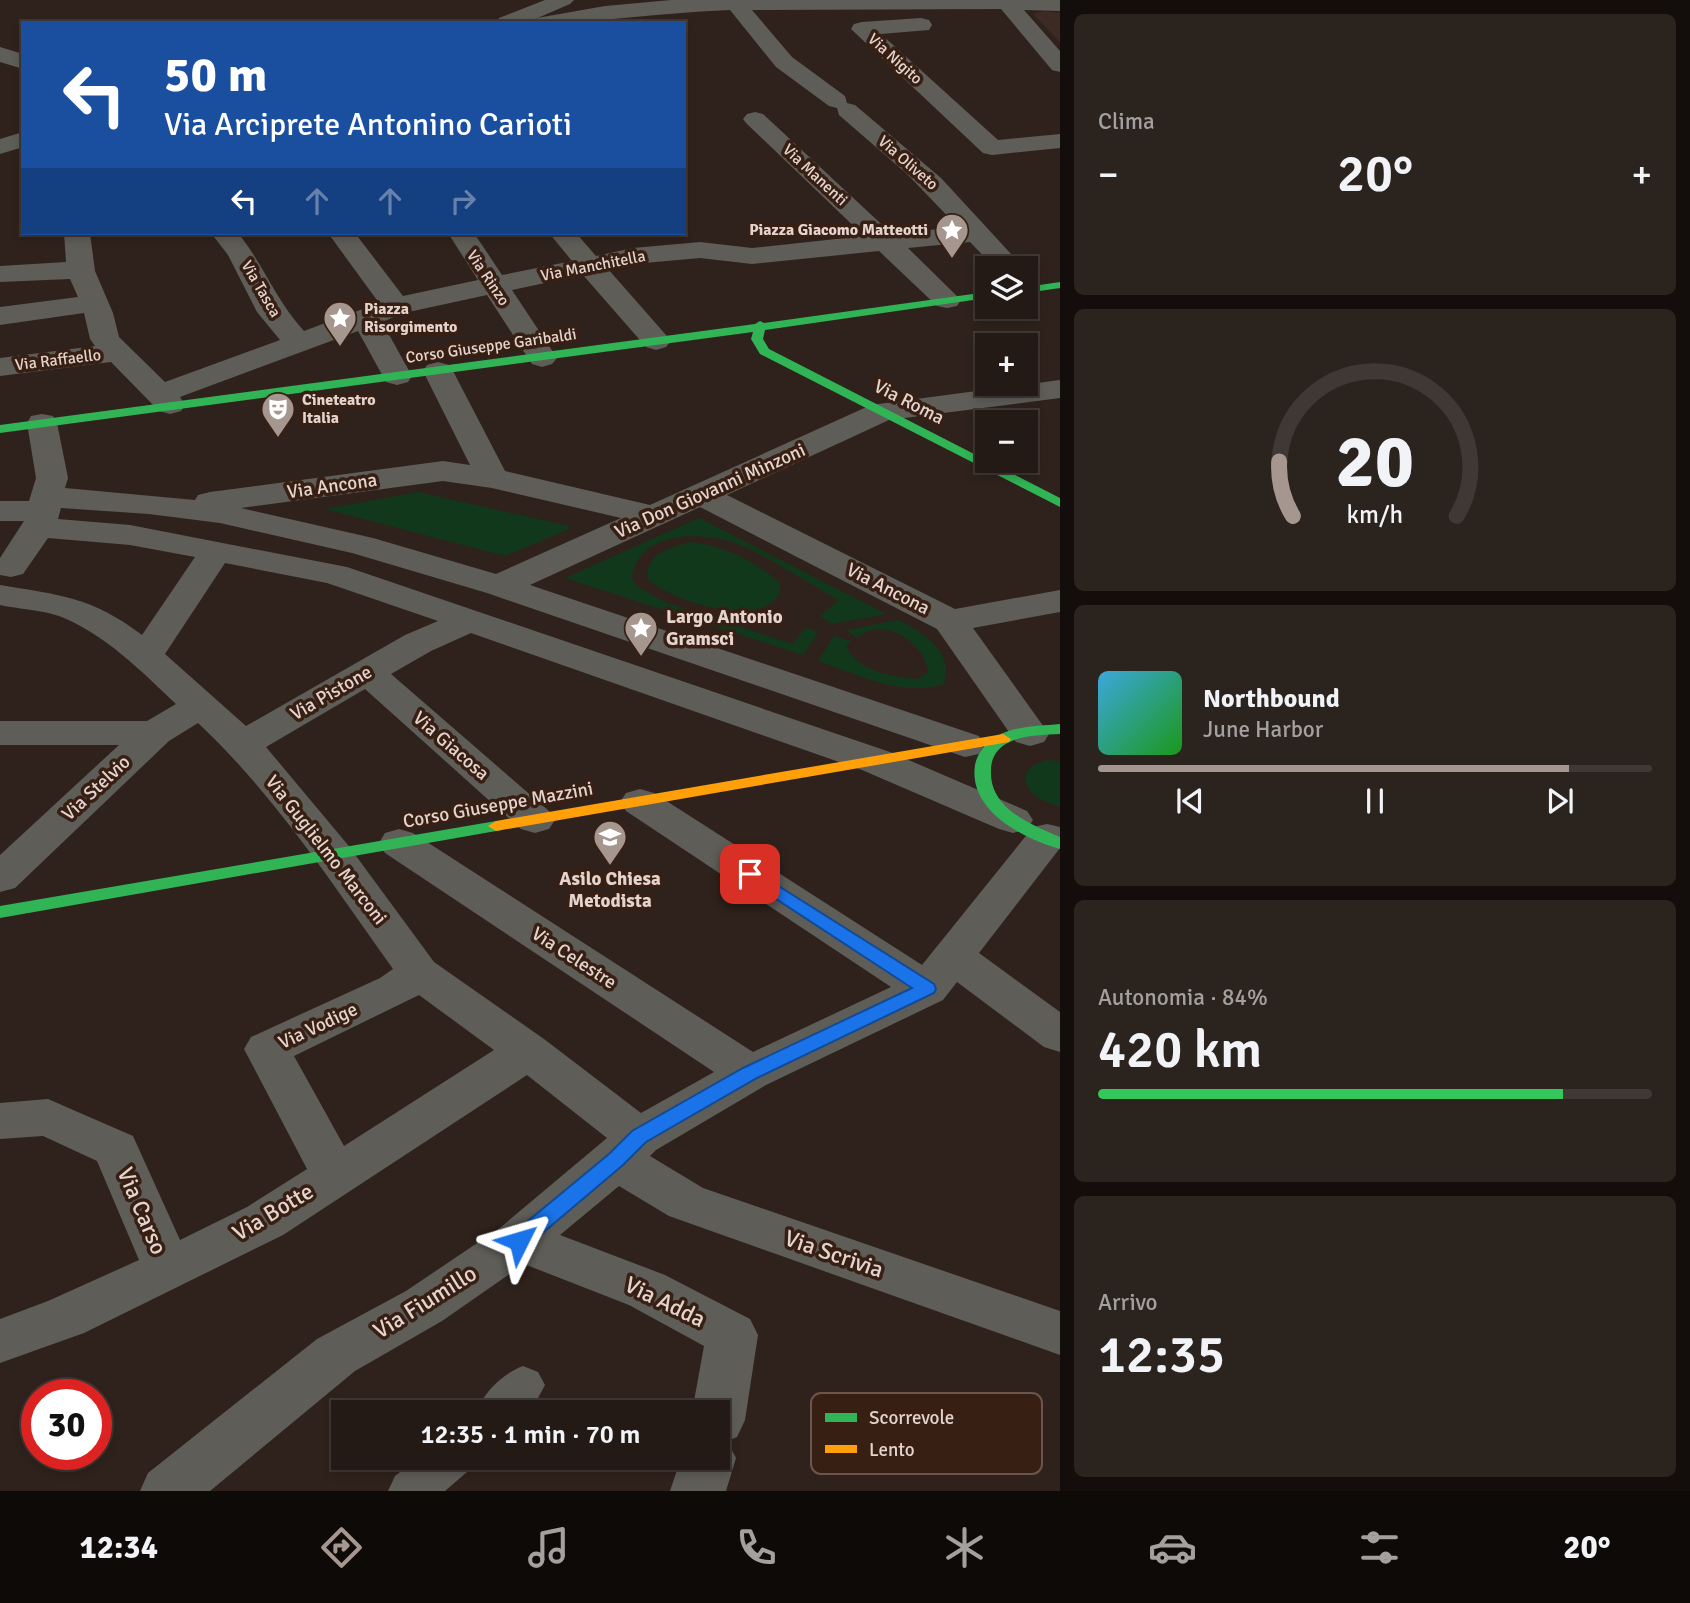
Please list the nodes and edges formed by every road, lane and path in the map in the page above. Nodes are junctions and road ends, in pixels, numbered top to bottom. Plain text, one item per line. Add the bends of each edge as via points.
1 (943, 1) edge
2 (676, 3) edge
3 (736, 4) junction
4 (1060, 5) edge
5 (1010, 7) edge
6 (544, 8) edge
7 (512, 21) edge
8 (0, 54) edge
9 (21, 61) edge
10 (1060, 65) edge
11 (755, 120) dead end
12 (21, 136) edge
13 (1060, 141) edge
14 (0, 146) edge
15 (686, 226) edge
16 (971, 226) junction
17 (77, 235) edge
18 (226, 235) edge
19 (343, 235) edge
20 (462, 235) edge
21 (564, 235) edge
22 (879, 239) junction
23 (700, 250) junction
24 (999, 256) edge
25 (592, 265) junction
26 (81, 270) junction
27 (0, 274) edge
28 (1060, 285) edge
29 (494, 286) junction
30 (1038, 287) edge
31 (975, 296) edge
32 (947, 300) junction
33 (94, 303) junction
34 (397, 306) junction
35 (0, 316) edge
36 (366, 318) junction
37 (760, 325) junction
38 (656, 341) junction
39 (299, 343) junction
40 (116, 352) junction
41 (542, 358) junction
42 (0, 367) edge
43 (438, 371) junction
44 (397, 376) junction
45 (1060, 389) edge
46 (166, 399) junction
47 (882, 412) junction
48 (42, 423) junction
49 (0, 429) edge
50 (492, 478) junction
51 (702, 495) junction
52 (1059, 502) edge
53 (173, 507) junction
54 (0, 511) edge
55 (43, 512) junction
56 (655, 516) junction
57 (216, 551) junction
58 (6, 581) edge
59 (499, 586) junction
60 (1060, 601) edge
61 (470, 621) junction
62 (950, 621) junction
63 (146, 656) junction
64 (367, 672) junction
65 (199, 706) junction
66 (0, 733) edge
67 (155, 733) junction
68 (1031, 734) edge
69 (243, 744) junction
70 (965, 746) junction
71 (876, 761) junction
72 (640, 802) junction
73 (535, 820) junction
74 (1040, 833) edge
75 (399, 843) junction
76 (333, 855) junction
77 (0, 878) edge
78 (0, 912) edge
79 (940, 972) junction
80 (419, 973) junction
81 (1060, 1035) edge
82 (528, 1051) junction
83 (750, 1073) junction
84 (0, 1121) edge
85 (627, 1148) junction
86 (335, 1175) junction
87 (519, 1241) junction
88 (168, 1270) junction
89 (1060, 1333) edge
90 (0, 1341) edge
91 (721, 1400) edge
92 (437, 1470) edge
93 (704, 1470) edge
94 (168, 1491) edge
95 (411, 1491) edge
96 (698, 1491) edge

1 - 3 street
1 - 5 street
2 - 3 street
2 - 6 street via 589,14
3 - 16 street, Via Oliveto via 784,62 927,178
4 - 5 street
5 - 10 street
5 - 13 street, Via Nigito via 862,29 992,148
6 - 7 street
8 - 9 street
11 - 22 street, Via Manenti
12 - 14 street
15 - 23 street
16 - 22 street, Via Manchitella
16 - 24 street, Via Oliveto
17 - 26 street
18 - 39 street, Via Tasca via 271,312
19 - 34 street
20 - 29 street, Via Rinzo
21 - 25 street
22 - 23 street, Via Manchitella via 752,256
22 - 32 street, Via Manenti
23 - 25 street, Via Manchitella
25 - 29 street, Via Manchitella
25 - 38 street
26 - 27 street
26 - 33 street
28 - 30 street
29 - 34 street, Via Manchitella
29 - 41 street, Via Rinzo
31 - 32 street, Corso Giuseppe Garibaldi
32 - 37 street, Corso Giuseppe Garibaldi
33 - 35 street
33 - 40 street via 104,322 105,339
34 - 36 street, Via Manchitella
36 - 39 street, Via Manchitella
36 - 44 street
37 - 38 street, Corso Giuseppe Garibaldi
37 - 47 street, Via Roma via 757,340 764,351
38 - 41 street, Corso Giuseppe Garibaldi
39 - 46 street, Via Manchitella
40 - 42 street, Via Raffaello
40 - 46 street
41 - 43 street, Corso Giuseppe Garibaldi
43 - 44 street, Corso Giuseppe Garibaldi
43 - 50 street
44 - 46 street, Corso Giuseppe Garibaldi
45 - 47 street, Via Don Giovanni Minzoni
46 - 48 street, Corso Giuseppe Garibaldi
47 - 51 street, Via Don Giovanni Minzoni
47 - 52 street, Via Roma
48 - 49 street, Corso Giuseppe Garibaldi
48 - 55 street via 52,478
50 - 53 street, Via Ancona via 443,471
50 - 56 street, Via Ancona
51 - 56 street, Via Don Giovanni Minzoni
51 - 62 street, Via Ancona
53 - 55 street
53 - 59 street via 361,545
54 - 55 street
55 - 57 street
55 - 58 street
56 - 59 street, Via Don Giovanni Minzoni
57 - 61 street via 335,574
57 - 63 street
58 - 63 street, Via Guglielmo Marconi via 102,622
59 - 70 street
60 - 62 street
61 - 64 street, Via Pistone
61 - 71 street
62 - 68 street, Via Ancona
63 - 65 street, Via Guglielmo Marconi
64 - 69 street, Via Pistone
64 - 73 street, Via Giacosa
65 - 67 street, Via Stelvio
65 - 69 street, Via Guglielmo Marconi
66 - 67 street
67 - 77 street, Via Stelvio
68 - 70 street, Corso Giuseppe Mazzini
68 - 74 street via 990,750 981,781 990,800
69 - 76 street, Via Guglielmo Marconi
70 - 71 street, Corso Giuseppe Mazzini
71 - 72 street, Corso Giuseppe Mazzini
71 - 74 street
72 - 73 street, Corso Giuseppe Mazzini
72 - 79 street
73 - 75 street, Corso Giuseppe Mazzini
74 - 79 street, Via Fiumillo via 1015,875
75 - 76 street, Corso Giuseppe Mazzini
75 - 83 street, Via Celestre
76 - 78 street, Corso Giuseppe Mazzini
76 - 80 street, Via Guglielmo Marconi
79 - 81 street
79 - 83 street, Via Fiumillo
80 - 82 street, Via Guglielmo Marconi
80 - 86 street, Via Vodige via 396,989 267,1049
82 - 85 street, Via Guglielmo Marconi
82 - 86 street, Via Botte
83 - 85 street, Via Fiumillo
84 - 88 street, Via Carso via 48,1117 116,1149
85 - 87 street, Via Fiumillo
85 - 89 street, Via Scrivia via 686,1202
86 - 88 street, Via Botte via 265,1221
87 - 91 street, Via Adda via 647,1290 732,1335
87 - 94 street, Via Fiumillo via 424,1306 336,1355
88 - 90 street, Via Botte via 66,1317
92 - 95 lane
93 - 96 street

